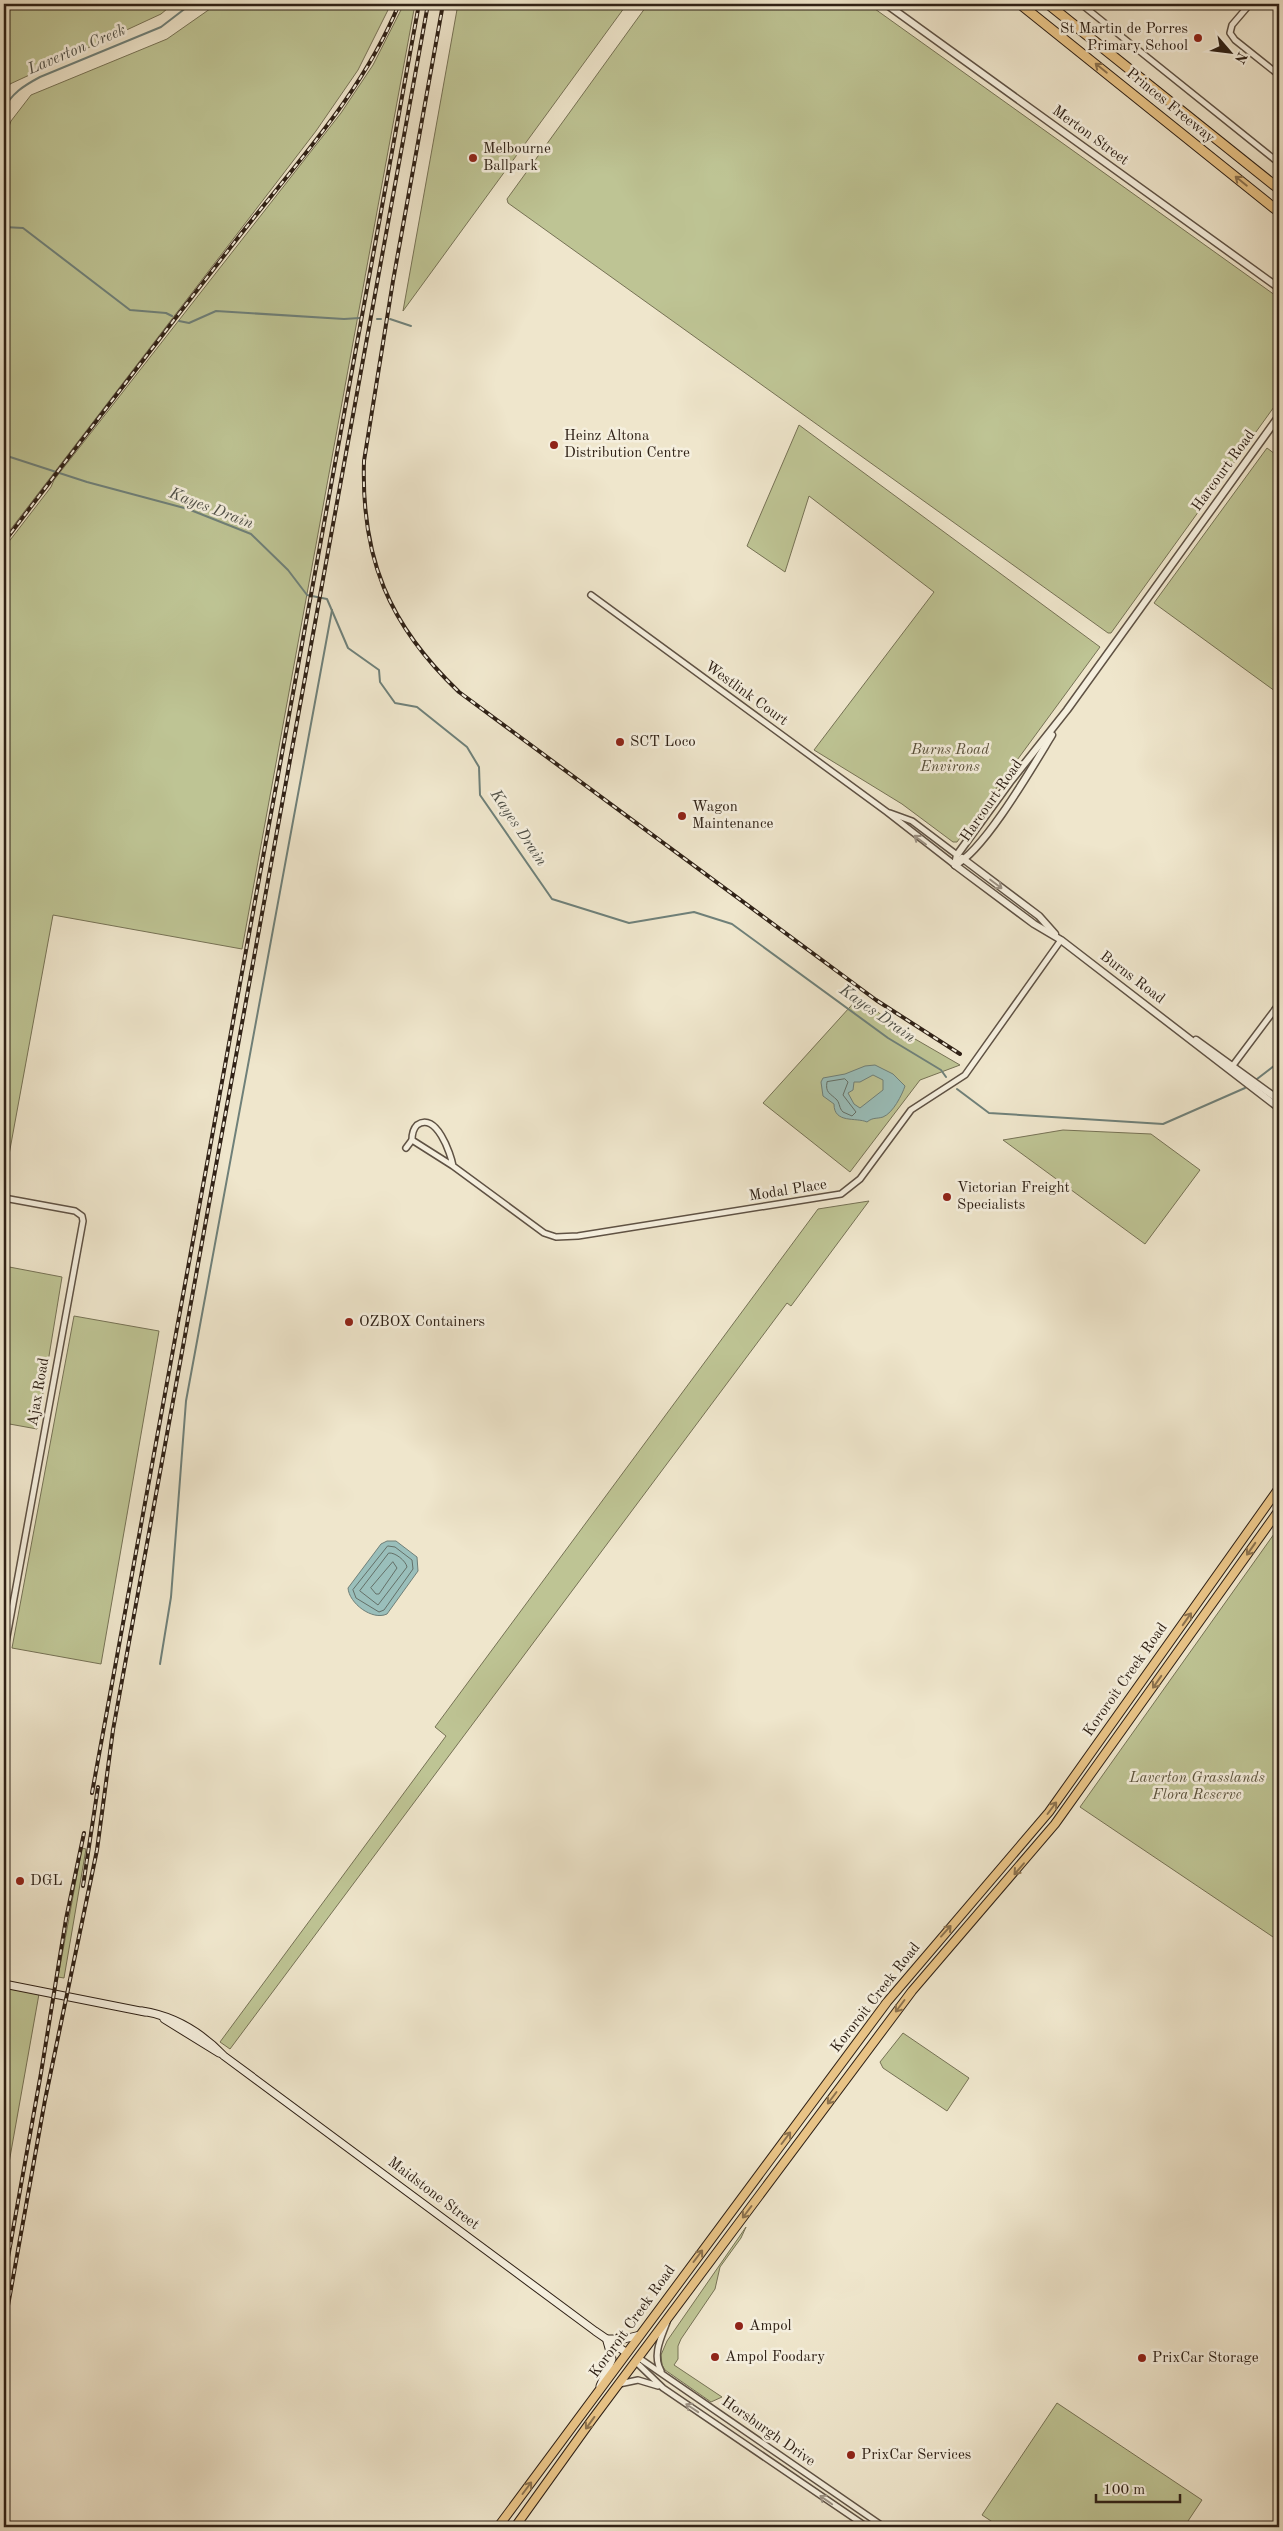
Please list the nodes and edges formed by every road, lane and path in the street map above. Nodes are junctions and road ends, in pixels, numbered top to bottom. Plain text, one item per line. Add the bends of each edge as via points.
1 (886, 4) edge
2 (1020, 4) edge
3 (1048, 4) edge
4 (1081, 4) edge
5 (1250, 4) edge
6 (1279, 75) edge
7 (1279, 163) edge
8 (1279, 189) edge
9 (1279, 212) edge
10 (1279, 288) edge
11 (1279, 416) edge
12 (591, 595) dead end
13 (1067, 710) junction
14 (887, 812) junction
15 (957, 855) junction
16 (965, 860) junction
17 (955, 865) junction
18 (1061, 940) junction
19 (1279, 1004) edge
20 (1232, 1068) junction
21 (1279, 1100) edge
22 (1279, 1108) edge
23 (412, 1140) junction
24 (406, 1148) dead end
25 (453, 1166) junction
26 (4, 1198) edge
27 (1278, 1492) edge
28 (1279, 1510) edge
29 (4, 1653) edge
30 (1069, 1785) junction
31 (1079, 1792) junction
32 (4, 1984) edge
33 (851, 2052) junction
34 (861, 2059) junction
35 (757, 2177) junction
36 (767, 2186) junction
37 (670, 2315) junction
38 (640, 2335) junction
39 (606, 2339) junction
40 (627, 2353) junction
41 (637, 2360) junction
42 (663, 2375) junction
43 (619, 2384) junction
44 (663, 2388) junction
45 (593, 2400) junction
46 (719, 2414) junction
47 (713, 2422) junction
48 (805, 2473) junction
49 (799, 2481) junction
50 (498, 2527) edge
51 (515, 2527) edge
52 (867, 2527) edge
53 (884, 2527) edge

1 - 10 street, Merton Street
9 -> 2 highway, Princes Freeway
3 - 8 highway, Princes Freeway
4 - 7 street
5 - 6 street via 1232,25 1230,34
11 - 13 street, Harcourt Road
12 - 14 street, Westlink Court
13 - 15 street, Harcourt Road
13 - 16 street, Harcourt Road via 1019,787
14 - 15 street, Westlink Court via 912,821
17 -> 14 street, Westlink Court
15 - 16 street, Burns Road
15 - 17 street, Harcourt Road
16 - 17 street, Harcourt Road
16 -> 18 street, Burns Road via 1039,916
17 - 18 street, Burns Road via 1034,924
18 - 20 street, Burns Road
18 - 25 street, Modal Place via 968,1072 906,1114 860,1180 841,1194 556,1237 534,1226
19 - 20 street
20 - 21 street, Burns Road
20 - 22 street, Burns Road
23 - 24 street
23 - 25 street, Modal Place
23 - 25 street via 414,1128 419,1124 427,1123 436,1128 449,1147
26 - 29 street, Ajax Road via 75,1211 83,1221
30 -> 27 main road, Kororoit Creek Road
28 -> 31 main road, Kororoit Creek Road
30 - 31 main road
33 -> 30 main road, Kororoit Creek Road via 910,1973 1011,1859
31 -> 34 main road, Kororoit Creek Road via 1024,1864 920,1980
32 - 39 main road, Maidstone Street via 142,2011 171,2022 224,2056
33 - 34 main road
35 -> 33 main road, Kororoit Creek Road
34 -> 36 main road, Kororoit Creek Road
35 - 36 main road
38 -> 35 main road, Kororoit Creek Road
36 -> 37 main road, Kororoit Creek Road
37 - 41 main road, Kororoit Creek Road
37 - 42 street via 657,2354 657,2364
38 - 39 main road
38 - 40 main road, Kororoit Creek Road
39 - 40 main road, Maidstone Street
39 - 45 main road via 612,2359
40 - 41 main road
40 - 45 main road, Kororoit Creek Road
41 - 42 street, Horsburgh Drive
41 - 43 main road, Kororoit Creek Road
41 - 44 street, Horsburgh Drive
42 - 46 street, Horsburgh Drive
43 - 44 street via 638,2380
43 -> 51 main road, Kororoit Creek Road
47 -> 44 street, Horsburgh Drive
50 -> 45 main road, Kororoit Creek Road
46 - 47 street
46 - 48 street, Horsburgh Drive
47 - 49 street, Horsburgh Drive
48 - 49 street
48 - 53 street, Horsburgh Drive
52 -> 49 street, Horsburgh Drive

